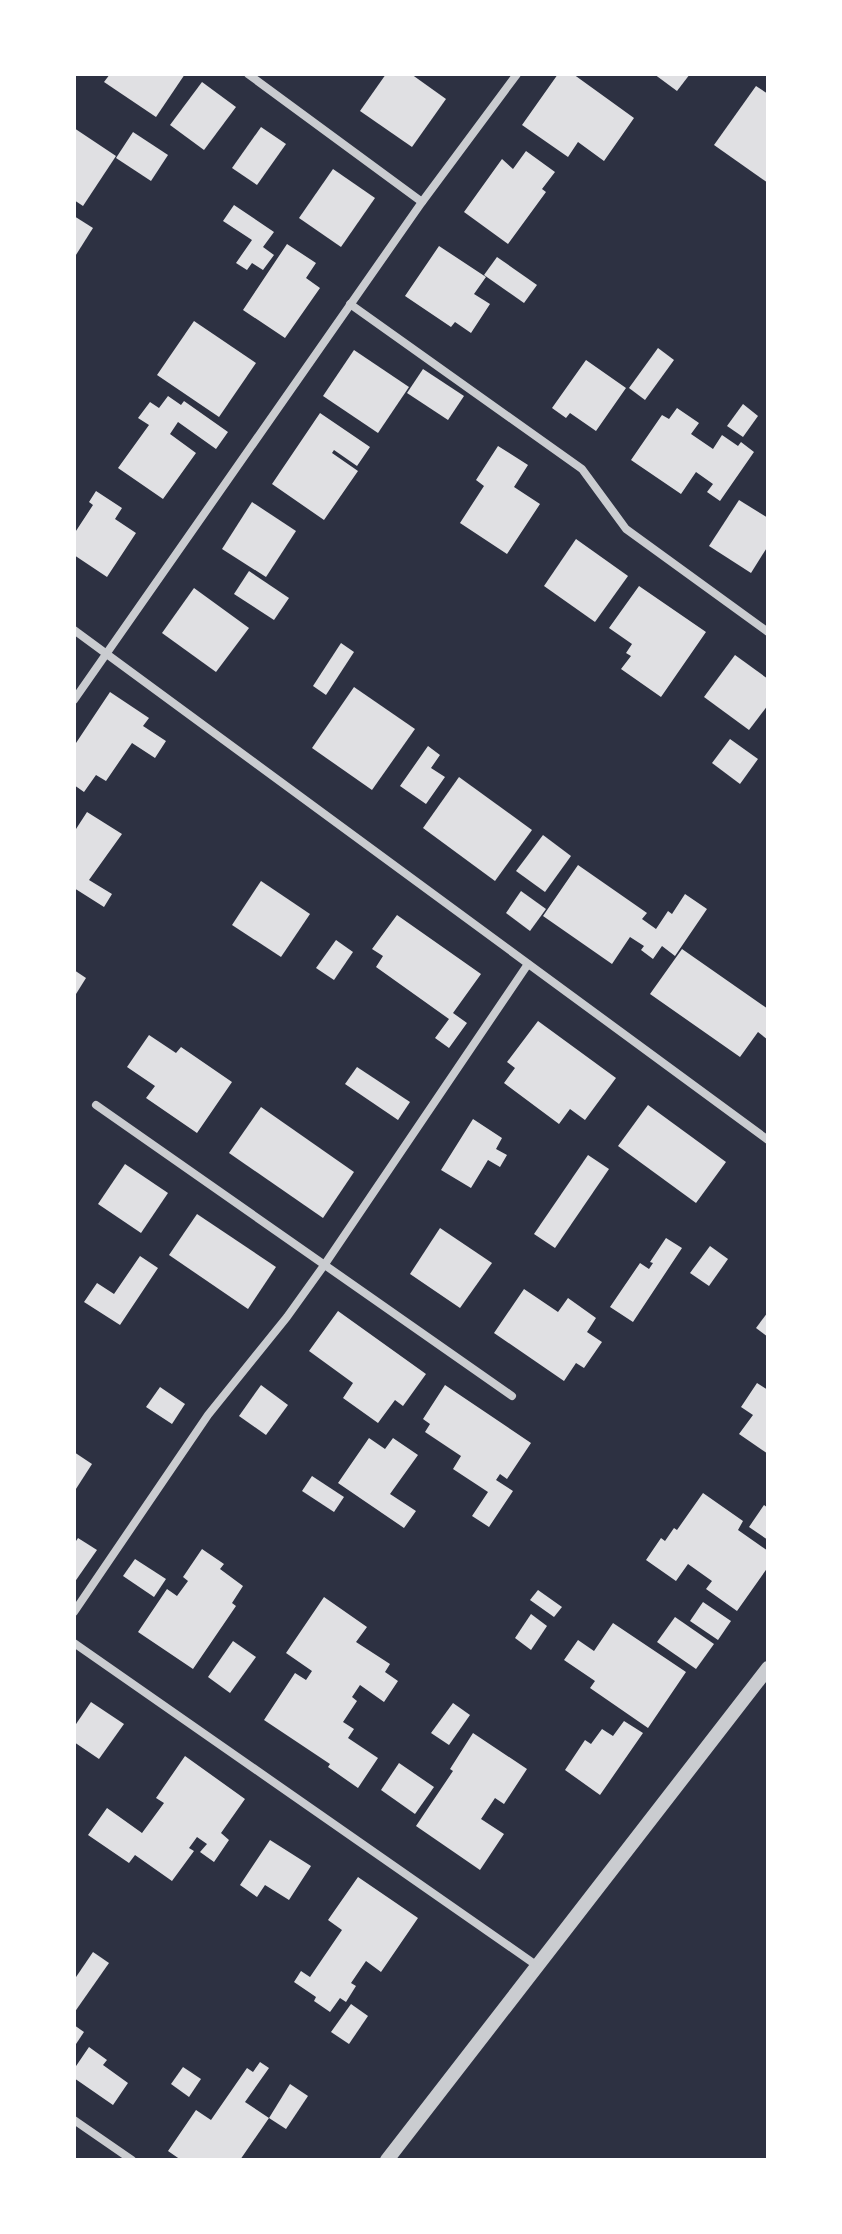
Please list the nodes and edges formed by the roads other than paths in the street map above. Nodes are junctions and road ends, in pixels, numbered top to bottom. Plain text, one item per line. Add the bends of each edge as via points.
1 (248, 74) edge
2 (517, 74) edge
3 (422, 202) junction
4 (350, 304) junction
5 (74, 630) edge
6 (768, 632) edge
7 (107, 653) junction
8 (74, 700) edge
9 (528, 964) junction
10 (96, 1105) dead end
11 (768, 1140) edge
12 (325, 1264) junction
13 (512, 1396) dead end
14 (74, 1612) edge
15 (74, 1643) edge
16 (768, 1668) edge
17 (536, 1965) junction
18 (74, 2120) edge
19 (132, 2160) edge
20 (387, 2160) edge

1 - 3 street
2 - 3 street
3 - 4 street
4 - 6 street via 582,469 626,529
4 - 7 street
5 - 7 street
7 - 8 street
7 - 9 street
9 - 11 street
9 - 12 street
10 - 12 street
12 - 13 street
12 - 14 street via 208,1415
15 - 17 street
16 - 17 street
17 - 20 street
18 - 19 street

